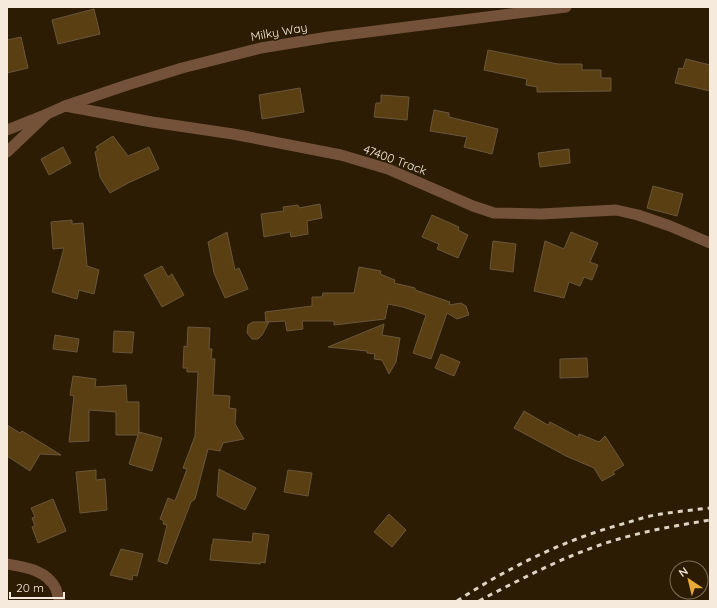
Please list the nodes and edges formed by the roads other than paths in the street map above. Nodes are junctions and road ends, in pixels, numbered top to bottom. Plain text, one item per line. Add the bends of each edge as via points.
1 (566, 7) edge
2 (65, 106) junction
3 (47, 114) junction
4 (7, 130) edge
5 (7, 152) edge
6 (710, 243) edge
7 (7, 564) edge
8 (59, 600) edge

1 - 2 street, Milky Way via 261,48 182,68
2 - 3 street, Milky Way
2 - 6 street, 47400 Track via 341,155 388,169 494,213 541,214 616,210 670,226
3 - 4 street, Milky Way
3 - 5 street
7 - 8 street via 43,574 55,588

